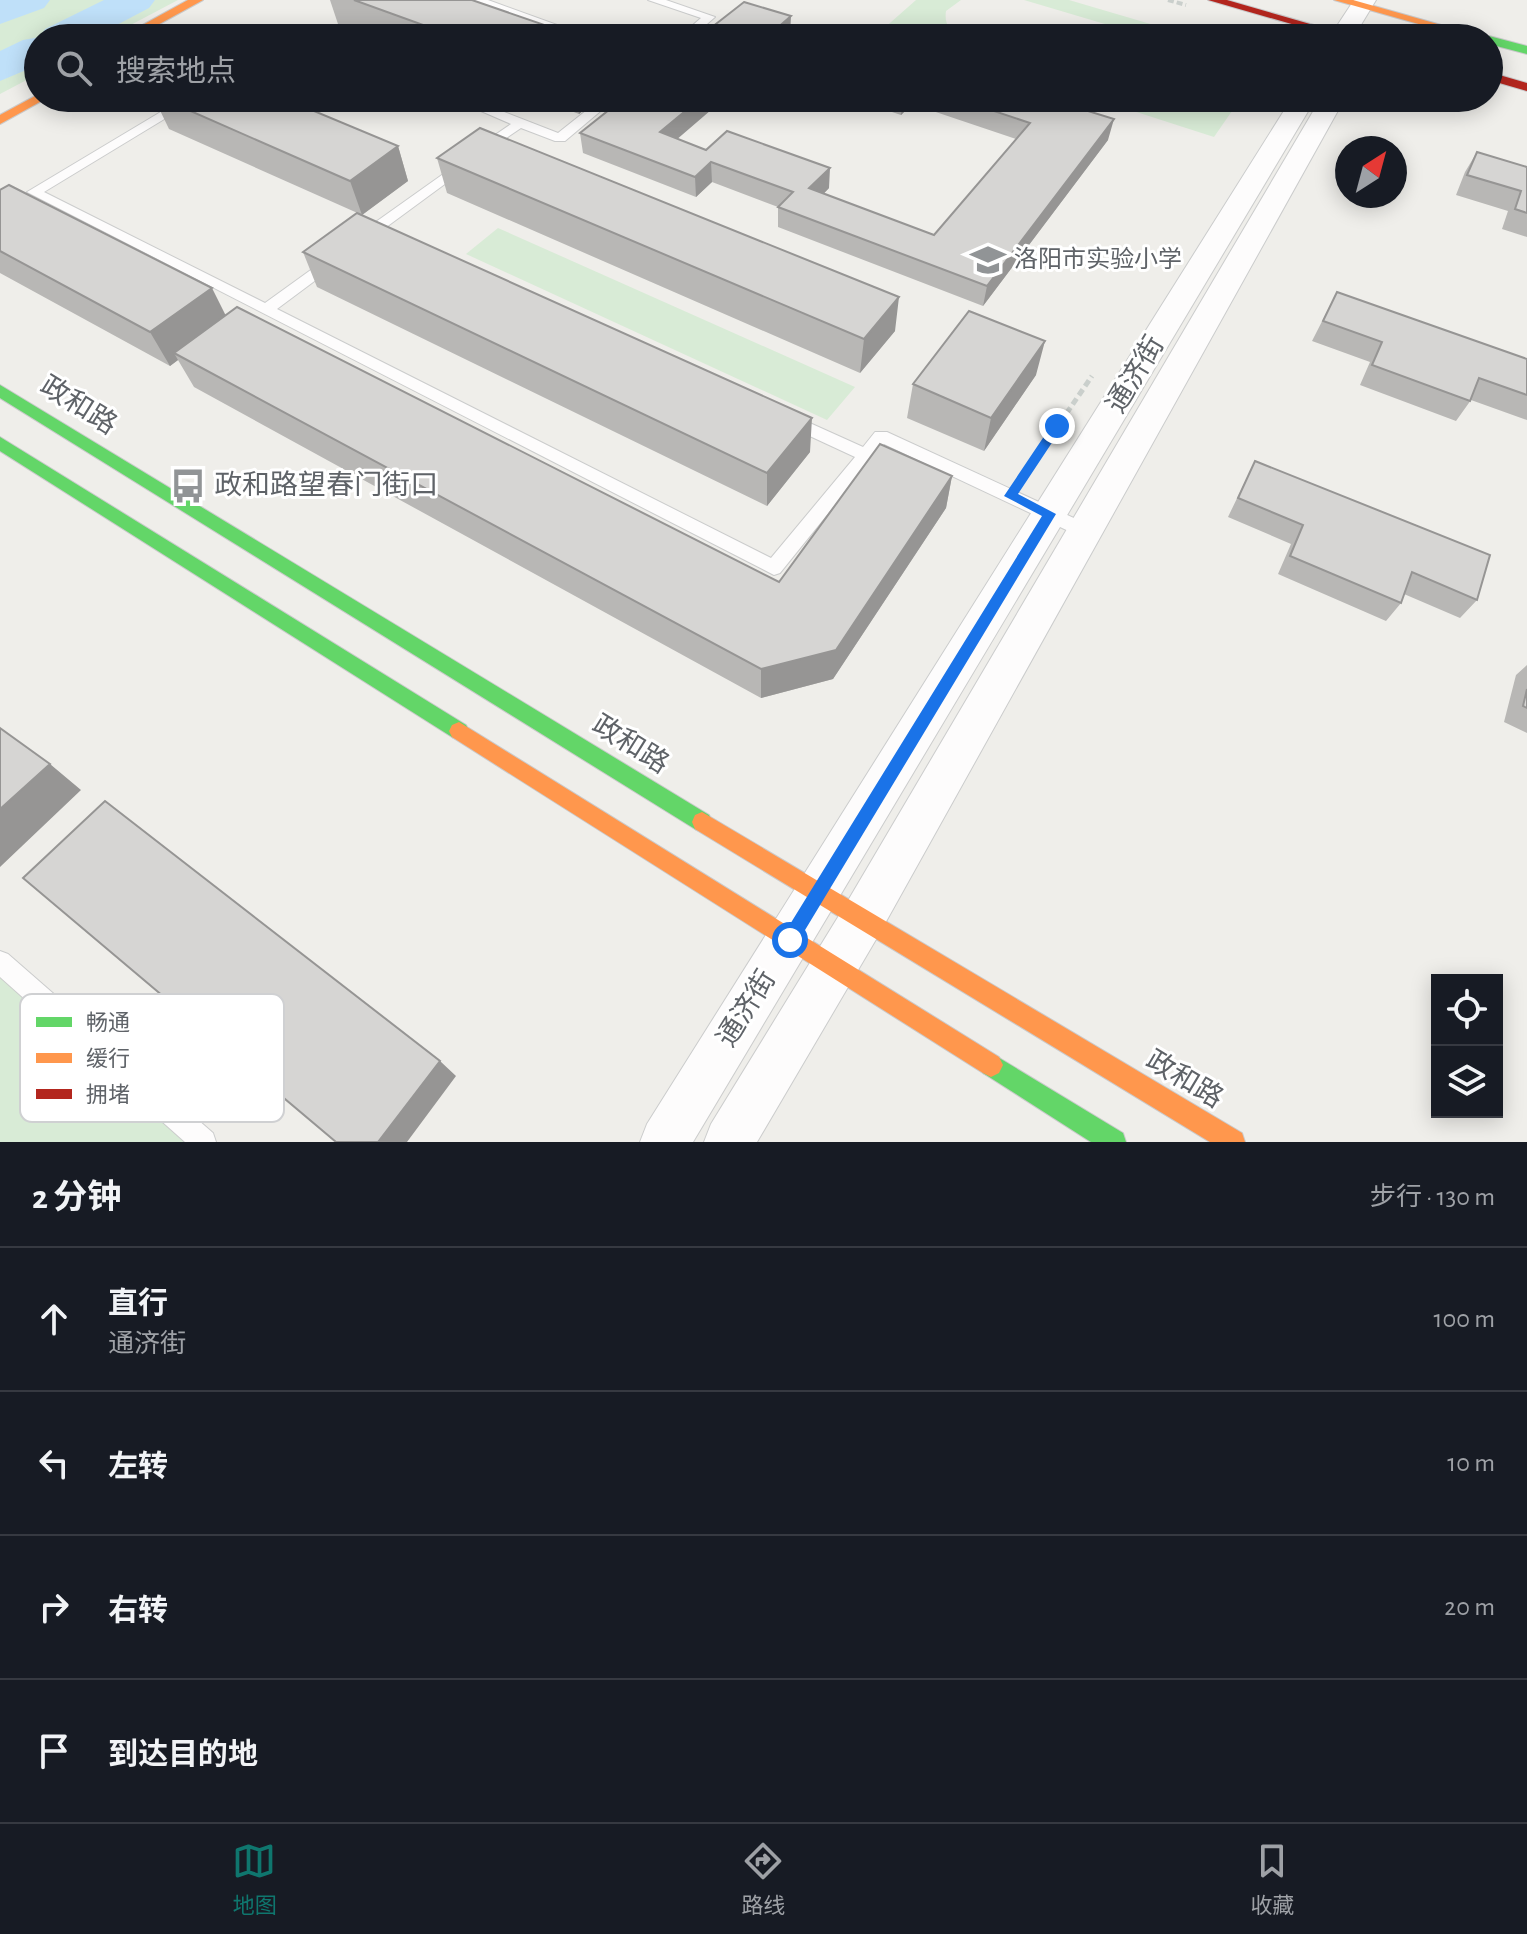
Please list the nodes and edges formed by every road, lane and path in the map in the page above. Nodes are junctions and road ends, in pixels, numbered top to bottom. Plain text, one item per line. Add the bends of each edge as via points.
1 (477, 0) edge
2 (654, 0) edge
3 (1214, 0) edge
4 (204, 3) edge
5 (1368, 3) edge
6 (157, 24) edge
7 (173, 24) edge
8 (546, 24) edge
9 (701, 24) edge
10 (1300, 24) edge
11 (1354, 24) edge
12 (1368, 24) edge
13 (1436, 24) edge
14 (1503, 44) edge
15 (1527, 50) edge
16 (1503, 80) edge
17 (1527, 87) edge
18 (24, 91) edge
19 (0, 104) edge
20 (24, 107) edge
21 (169, 112) edge
22 (492, 112) edge
23 (592, 112) edge
24 (1295, 112) edge
25 (1325, 112) edge
26 (0, 120) edge
27 (520, 123) junction
28 (266, 310) junction
29 (1099, 366) dead end
30 (0, 391) edge
31 (779, 415) edge
32 (0, 443) edge
33 (866, 455) junction
34 (1011, 496) junction
35 (1050, 514) junction
36 (1083, 530) junction
37 (818, 893) junction
38 (862, 920) junction
39 (790, 940) junction
40 (0, 962) edge
41 (834, 967) junction
42 (36, 994) edge
43 (181, 1122) edge
44 (204, 1142) edge
45 (665, 1142) edge
46 (729, 1142) edge
47 (1114, 1142) edge
48 (1233, 1142) edge

1 - 8 lane
2 - 9 lane via 709,17
3 - 10 street
4 - 6 street
4 - 7 street
5 - 11 street
5 - 12 street
5 - 13 street
14 - 15 street
16 - 17 street
18 - 19 street
20 - 26 street
21 - 28 lane via 34,192
22 - 27 lane
23 - 27 lane via 560,138
24 - 35 street, 通济街
25 - 36 street, 通济街
27 - 28 lane via 384,231 346,251
28 - 33 lane via 774,568
29 - 34 path
30 - 37 street, 政和路
31 - 33 lane
32 - 39 street
33 - 34 lane via 881,436
34 - 35 lane
35 - 36 lane
35 - 37 street, 通济街
36 - 38 street, 通济街
37 - 38 street, 政和路
37 - 39 street, 通济街
38 - 41 street, 通济街
38 - 48 street, 政和路
39 - 41 street
39 - 45 street, 通济街
40 - 42 lane
41 - 46 street, 通济街
41 - 47 street
43 - 44 lane

